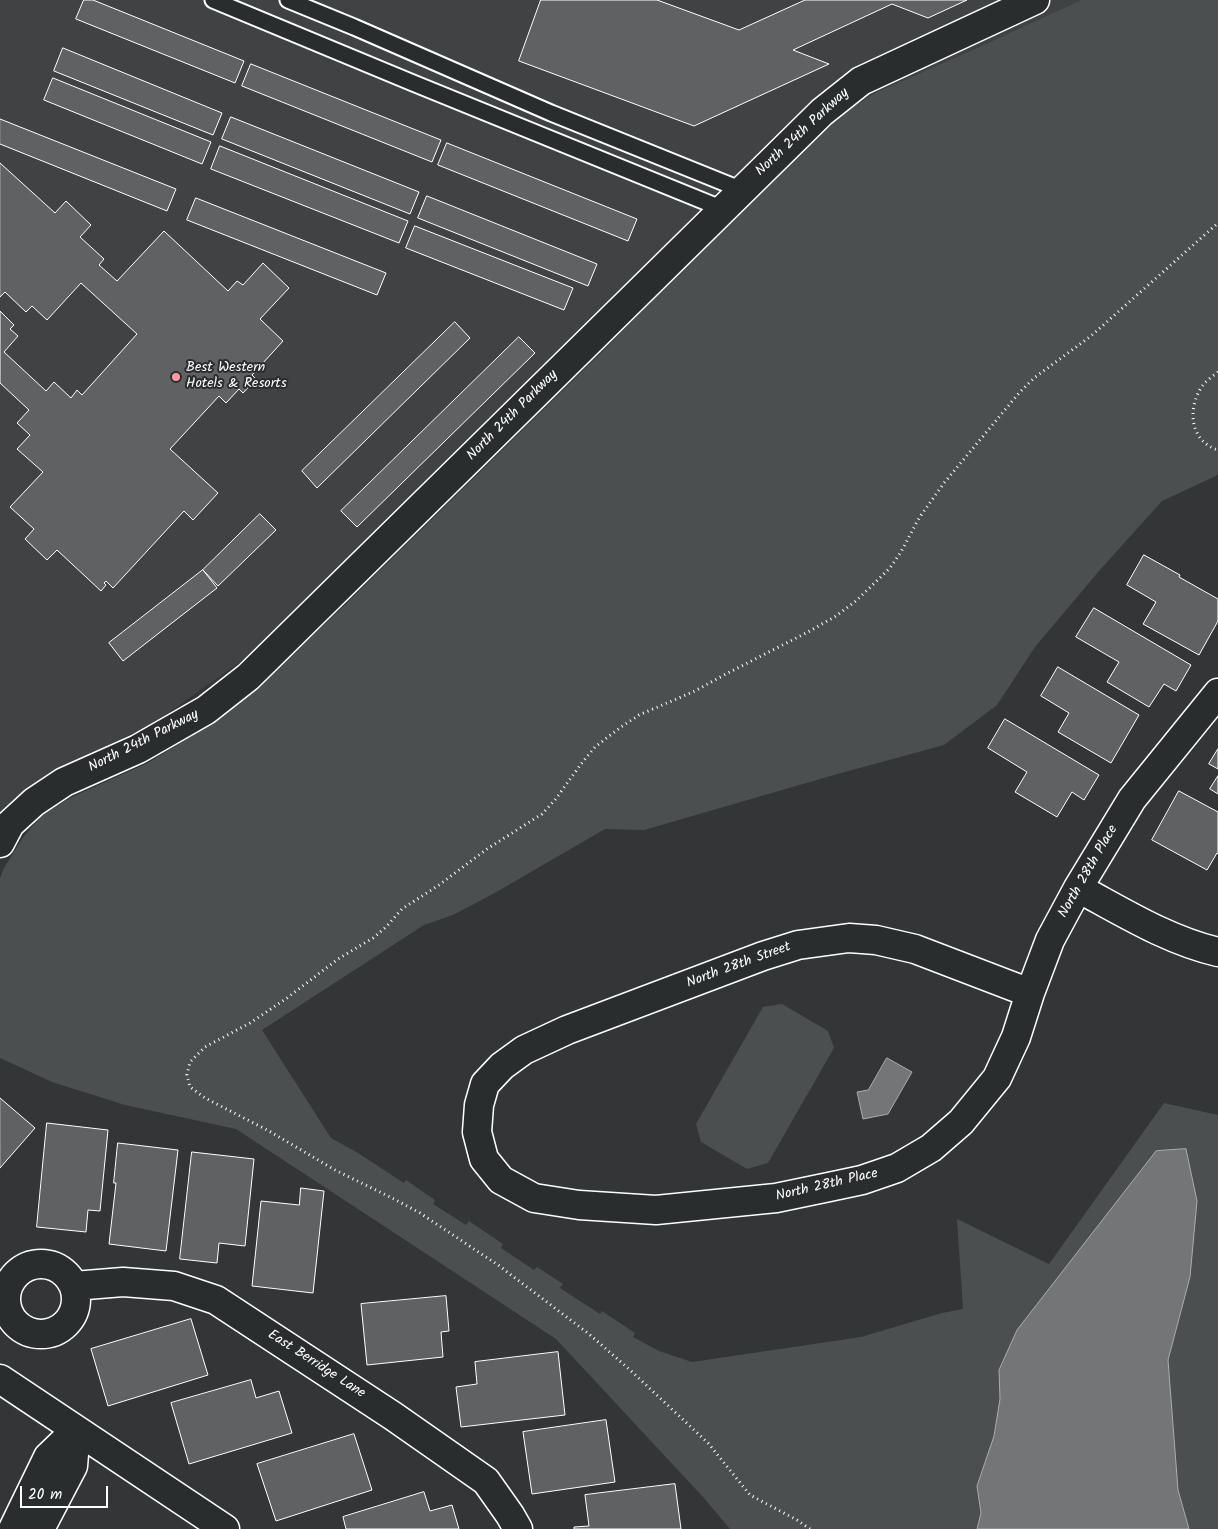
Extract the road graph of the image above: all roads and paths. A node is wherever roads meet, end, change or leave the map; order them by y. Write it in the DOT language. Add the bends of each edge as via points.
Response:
graph roads {
  1 [pos="213,0"];
  2 [pos="288,0"];
  3 [pos="1035,0"];
  4 [pos="733,199"];
  5 [pos="1218,224"];
  6 [pos="1218,372"];
  7 [pos="1218,450"];
  8 [pos="1218,693"];
  9 [pos="0,843"];
  10 [pos="1078,888"];
  11 [pos="1218,952"];
  12 [pos="1030,994"];
  13 [pos="479,1104"];
  14 [pos="74,1286"];
  15 [pos="0,1379"];
  16 [pos="76,1430"];
  17 [pos="13,1529"];
  18 [pos="40,1529"];
  19 [pos="225,1529"];
  20 [pos="518,1529"];
  21 [pos="810,1529"];
  1 -- 4 [label="lane" via="422,87"];
  2 -- 4 [label="lane" via="551,112"];
  3 -- 4 [label="street, North 24th Parkway" via="861,81 822,112"];
  4 -- 9 [label="street, North 24th Parkway" via="248,677 206,710 138,749 64,782 10,824"];
  5 -- 21 [label="path" via="1091,336 1024,388 944,484 919,518 890,568 856,601 808,632 695,691 639,715 621,727 595,747 542,814 402,909 373,938 338,959 250,1023 205,1047 190,1062 187,1075 190,1087 205,1098 420,1213 498,1265 589,1334 630,1370 708,1443 750,1495"];
  6 -- 7 [label="path" via="1204,384 1194,402 1193,418 1197,434 1206,445"];
  8 -- 10 [label="street, North 28th Place" via="1132,800"];
  10 -- 11 [label="street" via="1162,933"];
  10 -- 12 [label="street, North 28th Place" via="1050,940"];
  12 -- 13 [label="street, North 28th Street" via="915,949 876,940 849,938 798,945 567,1030 524,1050 485,1084"];
  12 -- 13 [label="street, North 28th Place" via="1016,1037 997,1078 961,1122 931,1148 897,1168 862,1180 776,1198 656,1210 579,1205 534,1198 501,1180 484,1159 477,1132"];
  14 -- 20 [label="street, East Berridge Lane" via="123,1282 174,1286 216,1300 486,1482"];
  15 -- 16 [label="street"];
  16 -- 17 [label="street" via="48,1457"];
  16 -- 18 [label="street" via="73,1466"];
  16 -- 19 [label="street"];
}
